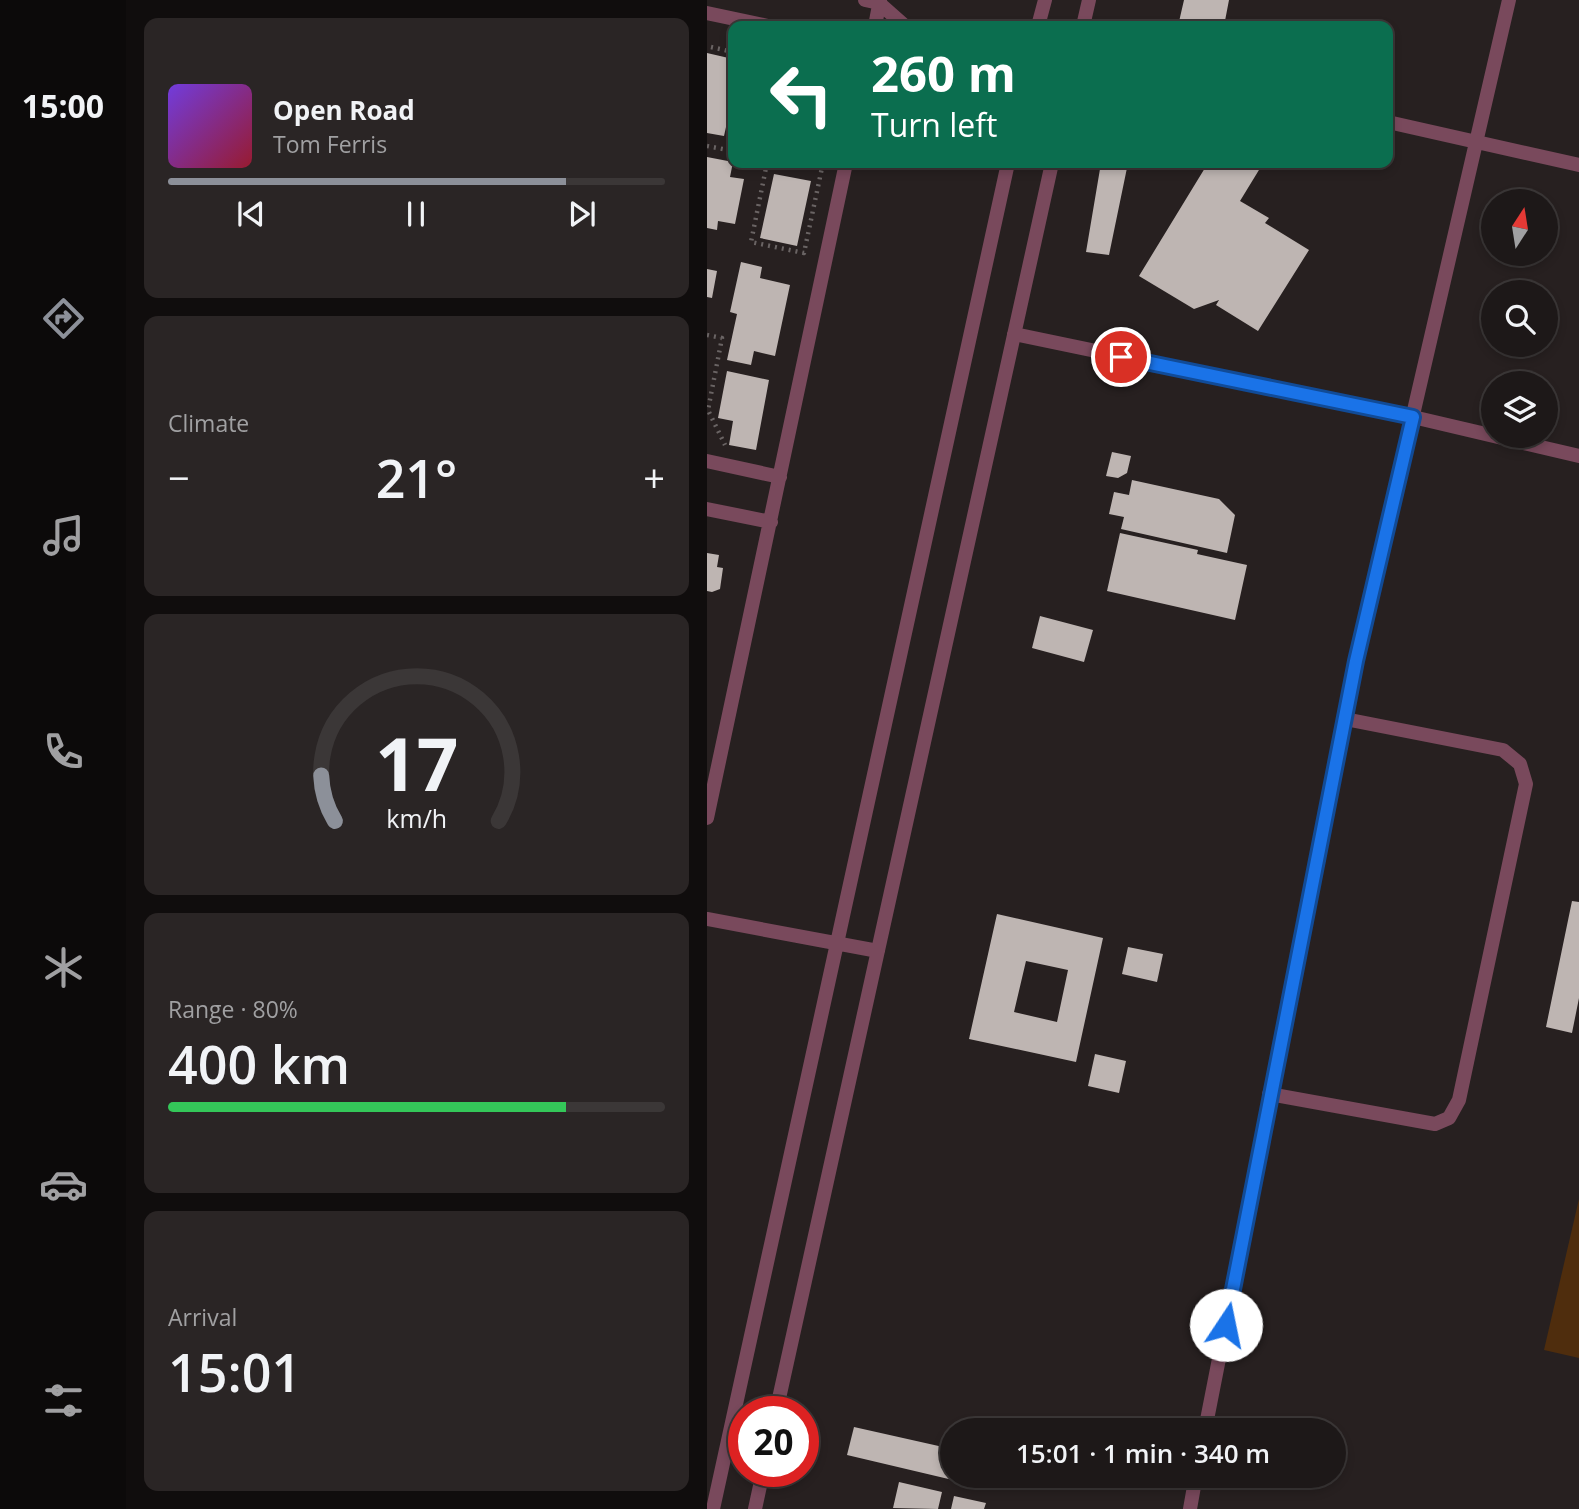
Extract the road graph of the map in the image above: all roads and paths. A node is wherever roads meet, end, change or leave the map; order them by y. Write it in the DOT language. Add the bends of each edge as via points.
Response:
graph roads {
  1 [pos="1045,0"];
  2 [pos="1089,0"];
  3 [pos="1509,0"];
  4 [pos="875,1"];
  5 [pos="707,13"];
  6 [pos="745,21"];
  7 [pos="874,21"];
  8 [pos="899,21"];
  9 [pos="1039,21"];
  10 [pos="1084,21"];
  11 [pos="711,47"];
  12 [pos="728,50"];
  13 [pos="1393,123"];
  14 [pos="1475,141"];
  15 [pos="707,146"];
  16 [pos="728,150"];
  17 [pos="1579,165"];
  18 [pos="766,168"];
  19 [pos="822,168"];
  20 [pos="845,168"];
  21 [pos="1007,168"];
  22 [pos="1051,168"];
  23 [pos="1014,334"];
  24 [pos="707,335"];
  25 [pos="1413,417"];
  26 [pos="728,451"];
  27 [pos="1579,456"];
  28 [pos="707,460"];
  29 [pos="780,477"];
  30 [pos="707,509"];
  31 [pos="771,522"];
  32 [pos="1345,719"];
  33 [pos="707,818"];
  34 [pos="707,919"];
  35 [pos="837,943"];
  36 [pos="878,951"];
  37 [pos="1269,1094"];
  38 [pos="780,1396"];
  39 [pos="1207,1418"];
  40 [pos="760,1487"];
  41 [pos="1193,1488"];
  42 [pos="713,1509"];
  43 [pos="755,1509"];
  44 [pos="1189,1509"];
  1 -- 9 [label="lane"];
  2 -- 10 [label="lane"];
  3 -- 14 [label="lane"];
  4 -- 7 [label="lane"];
  4 -- 8 [label="lane"];
  5 -- 6 [label="lane"];
  11 -- 12 [label="path"];
  13 -- 14 [label="lane"];
  14 -- 17 [label="lane"];
  14 -- 25 [label="lane"];
  15 -- 16 [label="path"];
  18 -- 19 [label="path" via="751,242 804,253"];
  20 -- 29 [label="lane"];
  21 -- 35 [label="lane"];
  22 -- 23 [label="lane"];
  23 -- 25 [label="lane"];
  23 -- 36 [label="lane"];
  24 -- 26 [label="path" via="722,338 708,410"];
  25 -- 27 [label="lane"];
  25 -- 32 [label="lane"];
  28 -- 29 [label="lane"];
  29 -- 31 [label="lane"];
  30 -- 31 [label="lane"];
  31 -- 33 [label="lane"];
  32 -- 37 [label="lane"];
  32 -- 37 [label="lane" via="1503,750 1520,764 1526,784 1459,1100 1449,1118 1435,1124"];
  34 -- 35 [label="lane"];
  35 -- 36 [label="lane"];
  35 -- 42 [label="lane"];
  36 -- 38 [label="lane"];
  37 -- 39 [label="lane"];
  40 -- 43 [label="lane"];
  41 -- 44 [label="lane"];
}
